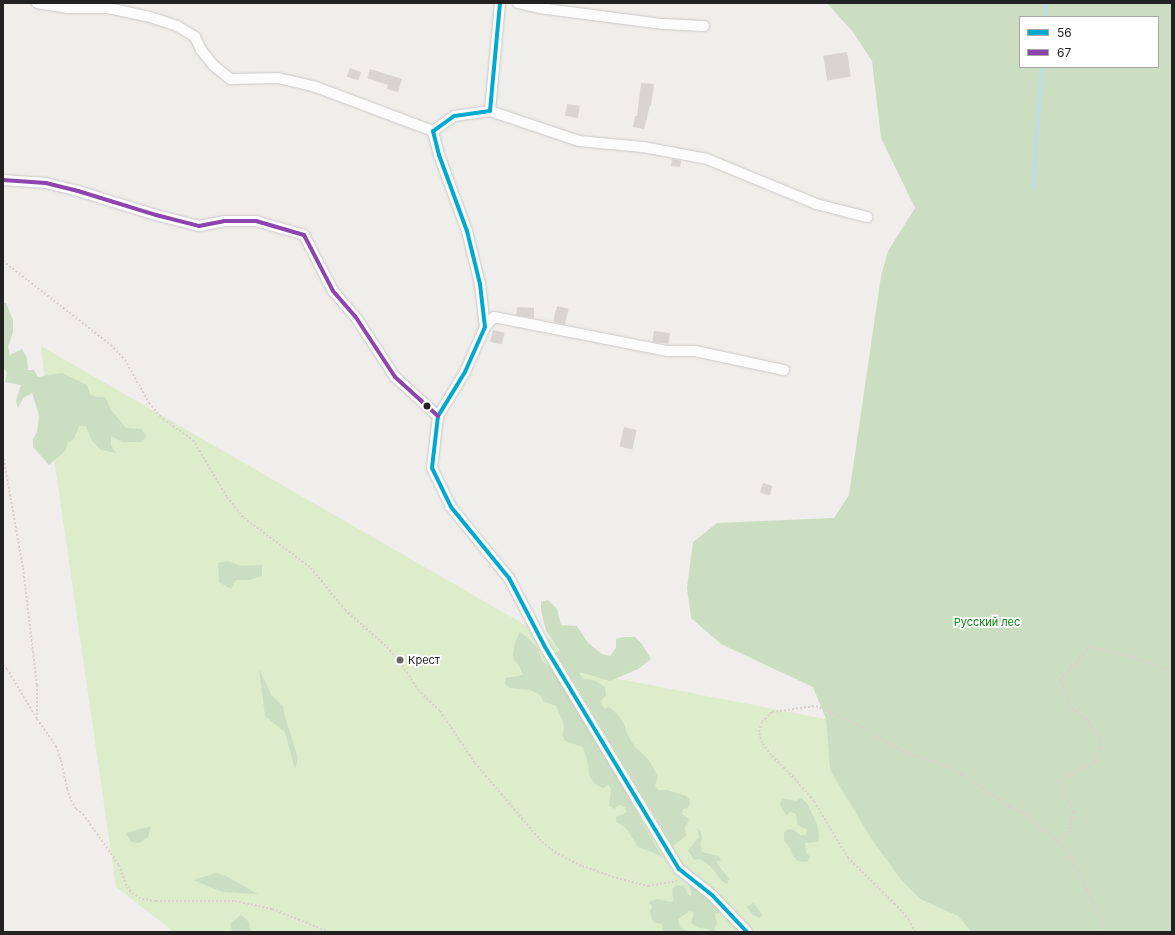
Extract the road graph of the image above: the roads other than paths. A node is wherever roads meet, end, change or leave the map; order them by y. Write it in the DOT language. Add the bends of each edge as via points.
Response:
graph roads {
  1 [pos="37,3"];
  2 [pos="500,3"];
  3 [pos="518,3"];
  4 [pos="704,26"];
  5 [pos="490,111"];
  6 [pos="433,131"];
  7 [pos="3,180"];
  8 [pos="867,217"];
  9 [pos="485,326"];
  10 [pos="784,370"];
  11 [pos="438,416"];
  12 [pos="747,932"];
  1 -- 6 [label="street" via="67,8 108,8 178,26 195,37 213,66 230,79 278,78 316,87"];
  2 -- 5 [label="street"];
  3 -- 4 [label="street" via="663,24"];
  5 -- 6 [label="street" via="454,116"];
  5 -- 8 [label="street" via="579,141 643,147 707,159 816,204"];
  6 -- 9 [label="street" via="467,232 480,284"];
  7 -- 11 [label="street" via="46,183 199,226 224,221 256,220 304,235 333,292 355,316 394,377"];
  9 -- 10 [label="street" via="494,317 666,352 695,351"];
  9 -- 11 [label="street" via="465,372"];
  11 -- 12 [label="street" via="432,468 450,507 509,578 545,647 679,869 712,895"];
}
